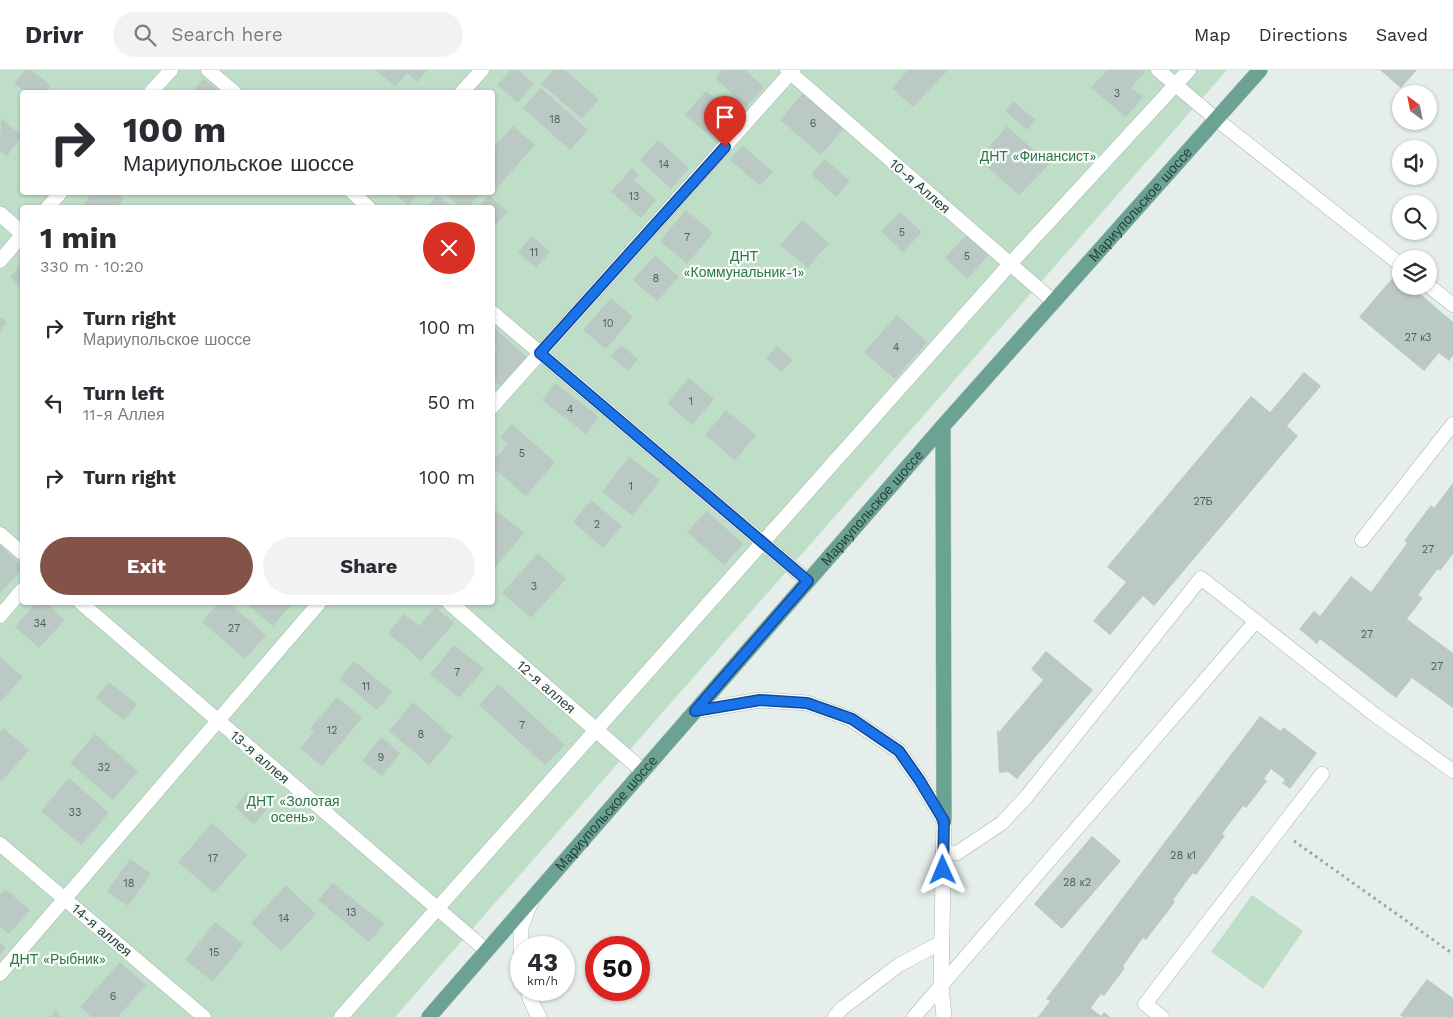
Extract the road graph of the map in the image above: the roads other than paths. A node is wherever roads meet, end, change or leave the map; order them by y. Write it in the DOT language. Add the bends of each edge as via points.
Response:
graph roads {
  1 [pos="171,70"];
  2 [pos="208,70"];
  3 [pos="482,70"];
  4 [pos="1158,70"];
  5 [pos="1189,70"];
  6 [pos="1260,70"];
  7 [pos="790,71"];
  8 [pos="1175,85"];
  9 [pos="153,90"];
  10 [pos="232,90"];
  11 [pos="464,90"];
  12 [pos="1216,120"];
  13 [pos="58,195"];
  14 [pos="356,195"];
  15 [pos="367,203"];
  16 [pos="50,205"];
  17 [pos="0,214"];
  18 [pos="20,232"];
  19 [pos="20,236"];
  20 [pos="1392,258"];
  21 [pos="0,261"];
  22 [pos="1010,264"];
  23 [pos="1437,292"];
  24 [pos="1054,302"];
  25 [pos="1453,305"];
  26 [pos="495,315"];
  27 [pos="540,353"];
  28 [pos="495,404"];
  29 [pos="1453,424"];
  30 [pos="943,426"];
  31 [pos="0,534"];
  32 [pos="1362,540"];
  33 [pos="763,542"];
  34 [pos="20,552"];
  35 [pos="808,581"];
  36 [pos="20,592"];
  37 [pos="83,605"];
  38 [pos="317,605"];
  39 [pos="452,605"];
  40 [pos="0,616"];
  41 [pos="1256,621"];
  42 [pos="695,711"];
  43 [pos="218,721"];
  44 [pos="596,730"];
  45 [pos="643,771"];
  46 [pos="1453,771"];
  47 [pos="1322,774"];
  48 [pos="944,821"];
  49 [pos="0,844"];
  50 [pos="943,852"];
  51 [pos="65,899"];
  52 [pos="532,899"];
  53 [pos="437,908"];
  54 [pos="521,936"];
  55 [pos="942,942"];
  56 [pos="487,951"];
  57 [pos="0,974"];
  58 [pos="941,986"];
  59 [pos="531,1001"];
  60 [pos="204,1017"];
  61 [pos="341,1017"];
  62 [pos="429,1017"];
  63 [pos="539,1017"];
  64 [pos="835,1017"];
  65 [pos="914,1017"];
  66 [pos="944,1017"];
  67 [pos="1162,1017"];
  1 -- 9 [label="lane"];
  2 -- 10 [label="lane"];
  3 -- 11 [label="lane"];
  4 -- 8 [label="lane"];
  5 -- 8 [label="lane"];
  6 -- 12 [label="main road, Мариупольское шоссе"];
  7 -- 22 [label="lane, 10-я Аллея"];
  7 -- 27 [label="lane"];
  8 -- 12 [label="lane"];
  8 -- 22 [label="lane"];
  12 -- 20 [label="lane"];
  12 -- 24 [label="main road, Мариупольское шоссе"];
  13 -- 16 [label="lane"];
  14 -- 15 [label="lane"];
  17 -- 18 [label="main road"];
  19 -- 21 [label="lane"];
  22 -- 24 [label="lane, 10-я Аллея"];
  22 -- 33 [label="lane"];
  23 -- 25 [label="lane"];
  24 -- 30 [label="main road, Мариупольское шоссе"];
  26 -- 27 [label="lane"];
  27 -- 28 [label="lane"];
  27 -- 33 [label="lane"];
  29 -- 32 [label="lane"];
  30 -- 35 [label="main road, Мариупольское шоссе"];
  30 -- 48 [label="main road"];
  31 -- 34 [label="lane"];
  33 -- 35 [label="lane"];
  33 -- 44 [label="lane"];
  35 -- 42 [label="main road, Мариупольское шоссе"];
  36 -- 40 [label="lane"];
  37 -- 43 [label="lane, 13-я аллея"];
  38 -- 43 [label="lane"];
  39 -- 44 [label="main road, 12-я аллея"];
  41 -- 46 [label="lane" via="1375,715"];
  41 -- 50 [label="lane" via="1201,578 1002,823 958,853"];
  41 -- 58 [label="lane"];
  42 -- 45 [label="main road, Мариупольское шоссе"];
  42 -- 48 [label="main road" via="760,700 807,703 852,719 899,751"];
  43 -- 51 [label="lane"];
  43 -- 53 [label="lane, 13-я аллея"];
  44 -- 45 [label="main road, 12-я аллея"];
  44 -- 53 [label="lane"];
  45 -- 52 [label="main road, Мариупольское шоссе"];
  47 -- 67 [label="lane" via="1145,1004"];
  48 -- 50 [label="main road"];
  49 -- 51 [label="lane, 14-я аллея"];
  50 -- 55 [label="main road"];
  51 -- 57 [label="lane"];
  51 -- 60 [label="lane, 14-я аллея"];
  52 -- 54 [label="main road" via="521,927"];
  52 -- 56 [label="main road, Мариупольское шоссе"];
  53 -- 56 [label="lane, 13-я аллея"];
  53 -- 61 [label="lane"];
  55 -- 58 [label="main road"];
  55 -- 64 [label="lane" via="899,965"];
  56 -- 62 [label="main road, Мариупольское шоссе"];
  58 -- 65 [label="lane"];
  58 -- 66 [label="main road"];
  59 -- 63 [label="main road"];
}
